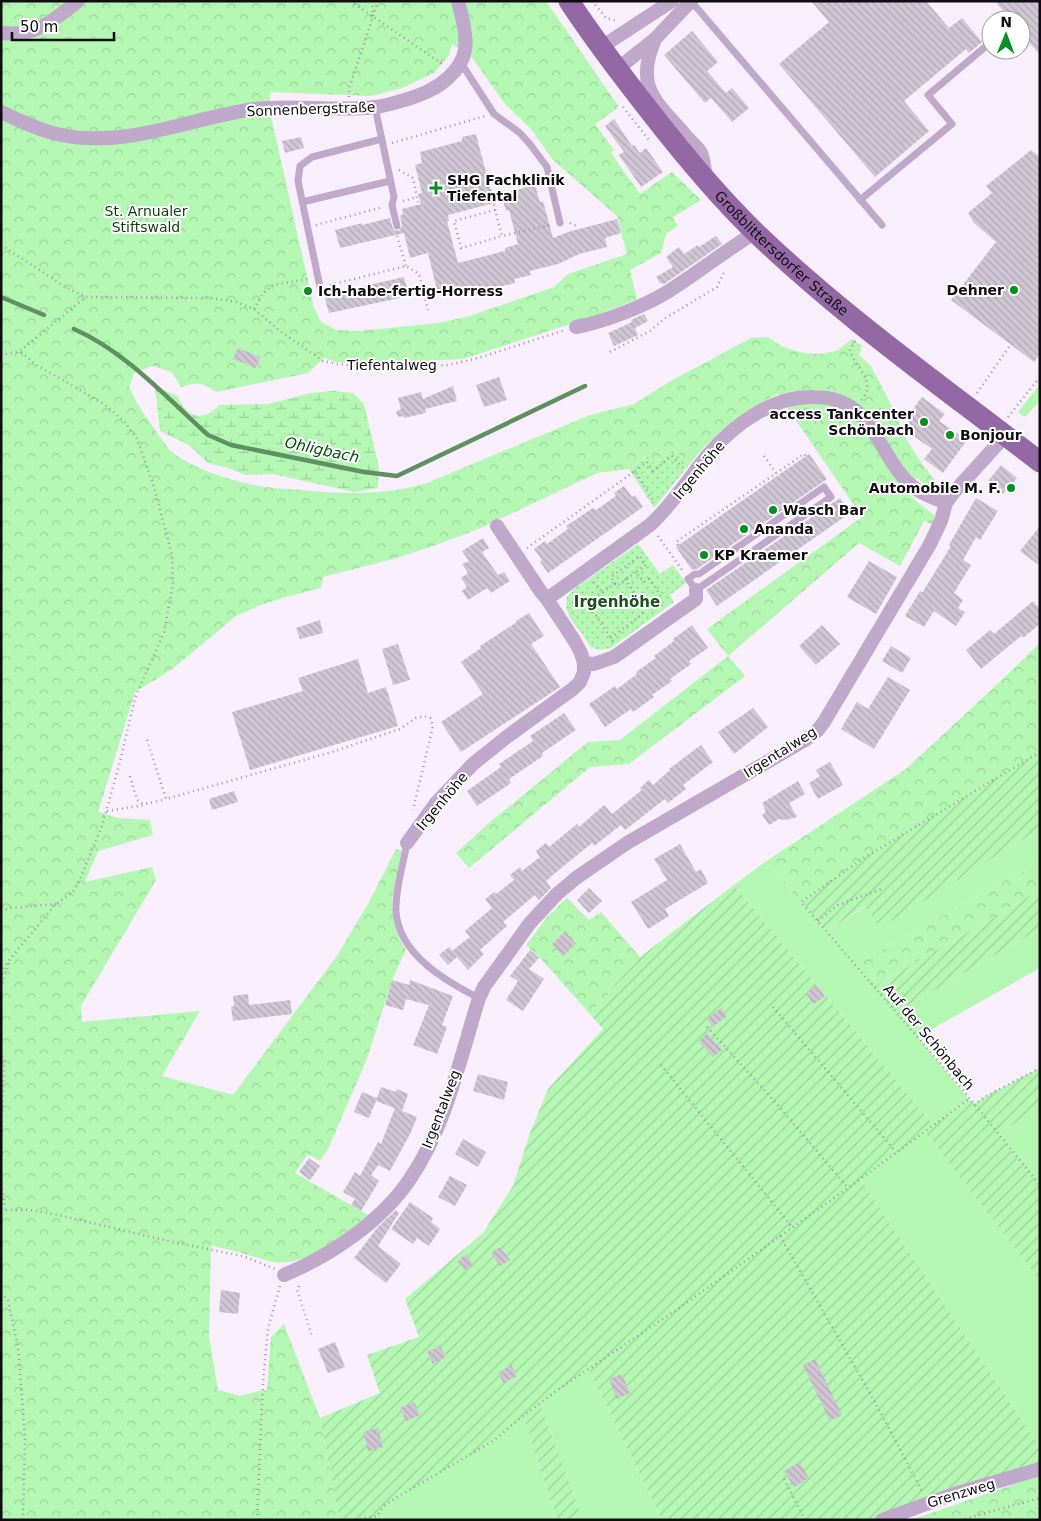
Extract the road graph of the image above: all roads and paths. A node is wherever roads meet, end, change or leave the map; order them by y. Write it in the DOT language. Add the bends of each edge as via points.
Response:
graph roads {
  1 [pos="78,1"];
  2 [pos="350,1"];
  3 [pos="372,1"];
  4 [pos="378,1"];
  5 [pos="458,1"];
  6 [pos="569,1"];
  7 [pos="592,1"];
  8 [pos="672,1"];
  9 [pos="690,1"];
  10 [pos="373,17"];
  11 [pos="618,21"];
  12 [pos="1,33"];
  13 [pos="655,40"];
  14 [pos="600,48"];
  15 [pos="981,50"];
  16 [pos="461,63"];
  17 [pos="444,66"];
  18 [pos="616,70"];
  19 [pos="375,107"];
  20 [pos="349,108"];
  21 [pos="1,112"];
  22 [pos="494,114"];
  23 [pos="382,142"];
  24 [pos="387,163"];
  25 [pos="390,181"];
  26 [pos="707,181"];
  27 [pos="490,190"];
  28 [pos="417,197"];
  29 [pos="860,200"];
  30 [pos="302,202"];
  31 [pos="392,205"];
  32 [pos="419,207"];
  33 [pos="495,210"];
  34 [pos="560,223"];
  35 [pos="397,226"];
  36 [pos="882,226"];
  37 [pos="307,227"];
  38 [pos="578,227"];
  39 [pos="756,232"];
  40 [pos="502,236"];
  41 [pos="400,243"];
  42 [pos="1,246"];
  43 [pos="733,247"];
  44 [pos="406,266"];
  45 [pos="318,278"];
  46 [pos="320,287"];
  47 [pos="86,297"];
  48 [pos="254,309"];
  49 [pos="428,310"];
  50 [pos="576,327"];
  51 [pos="855,341"];
  52 [pos="1011,344"];
  53 [pos="20,350"];
  54 [pos="610,352"];
  55 [pos="1,355"];
  56 [pos="1040,377"];
  57 [pos="860,404"];
  58 [pos="967,406"];
  59 [pos="1007,426"];
  60 [pos="764,456"];
  61 [pos="806,456"];
  62 [pos="1040,462"];
  63 [pos="635,471"];
  64 [pos="776,473"];
  65 [pos="691,477"];
  66 [pos="946,503"];
  67 [pos="663,513"];
  68 [pos="650,525"];
  69 [pos="497,526"];
  70 [pos="678,545"];
  71 [pos="516,556"];
  72 [pos="636,572"];
  73 [pos="688,578"];
  74 [pos="592,579"];
  75 [pos="625,580"];
  76 [pos="615,584"];
  77 [pos="696,590"];
  78 [pos="602,592"];
  79 [pos="547,599"];
  80 [pos="657,599"];
  81 [pos="644,607"];
  82 [pos="670,618"];
  83 [pos="611,638"];
  84 [pos="615,643"];
  85 [pos="584,662"];
  86 [pos="147,740"];
  87 [pos="1040,752"];
  88 [pos="130,776"];
  89 [pos="166,799"];
  90 [pos="146,805"];
  91 [pos="107,811"];
  92 [pos="412,816"];
  93 [pos="407,843"];
  94 [pos="884,888"];
  95 [pos="56,904"];
  96 [pos="1,911"];
  97 [pos="818,921"];
  98 [pos="10,959"];
  99 [pos="1,973"];
  100 [pos="1,988"];
  101 [pos="479,998"];
  102 [pos="772,1006"];
  103 [pos="707,1027"];
  104 [pos="1,1051"];
  105 [pos="661,1065"];
  106 [pos="1040,1068"];
  107 [pos="969,1099"];
  108 [pos="974,1104"];
  109 [pos="896,1152"];
  110 [pos="1,1158"];
  111 [pos="1,1179"];
  112 [pos="1040,1185"];
  113 [pos="848,1188"];
  114 [pos="3,1210"];
  115 [pos="792,1228"];
  116 [pos="780,1236"];
  117 [pos="284,1275"];
  118 [pos="299,1286"];
  119 [pos="1,1293"];
  120 [pos="312,1336"];
  121 [pos="1040,1469"];
  122 [pos="784,1479"];
  123 [pos="1040,1498"];
  124 [pos="929,1503"];
  125 [pos="23,1520"];
  126 [pos="257,1520"];
  127 [pos="355,1520"];
  128 [pos="805,1520"];
  129 [pos="882,1520"];
  130 [pos="960,1520"];
  1 -- 12 [label="street" via="39,28 26,33"];
  2 -- 10 [label="path"];
  3 -- 10 [label="path"];
  4 -- 10 [label="path"];
  5 -- 16 [label="street" via="465,35"];
  6 -- 14 [label="main road, Großblittersdorfer Straße"];
  7 -- 11 [label="path" via="606,18"];
  8 -- 14 [label="street"];
  9 -- 13 [label="street"];
  9 -- 29 [label="lane"];
  10 -- 17 [label="path"];
  10 -- 20 [label="path" via="349,89"];
  13 -- 18 [label="street"];
  13 -- 26 [label="street" via="646,68 651,96 701,153"];
  14 -- 18 [label="main road, Großblittersdorfer Straße"];
  15 -- 29 [label="lane" via="928,95 952,124"];
  16 -- 19 [label="street, Sonnenbergstraße" via="434,89"];
  16 -- 22 [label="lane"];
  18 -- 26 [label="main road, Großblittersdorfer Straße"];
  19 -- 20 [label="street, Sonnenbergstraße"];
  19 -- 23 [label="lane"];
  20 -- 21 [label="street, Sonnenbergstraße" via="255,109 150,132 98,138 56,134"];
  22 -- 23 [label="path"];
  22 -- 34 [label="lane" via="530,143 547,168"];
  23 -- 24 [label="lane"];
  23 -- 30 [label="lane" via="305,160 298,174"];
  24 -- 25 [label="lane"];
  24 -- 28 [label="path" via="412,178"];
  25 -- 30 [label="lane"];
  25 -- 31 [label="lane" via="394,197"];
  26 -- 39 [label="main road, Großblittersdorfer Straße"];
  27 -- 33 [label="path"];
  28 -- 31 [label="path"];
  28 -- 32 [label="path"];
  29 -- 36 [label="lane"];
  30 -- 37 [label="lane"];
  31 -- 35 [label="lane"];
  31 -- 37 [label="path"];
  33 -- 40 [label="path"];
  33 -- 40 [label="path" via="454,221 461,248"];
  34 -- 38 [label="path" via="566,221"];
  34 -- 40 [label="path"];
  37 -- 45 [label="lane"];
  39 -- 43 [label="street"];
  39 -- 58 [label="main road, Großblittersdorfer Straße" via="884,342"];
  41 -- 44 [label="path"];
  42 -- 47 [label="path, Tiefentalweg"];
  43 -- 50 [label="street" via="652,300 593,324"];
  43 -- 54 [label="path" via="717,287 650,331"];
  44 -- 46 [label="path"];
  44 -- 49 [label="path" via="419,274"];
  45 -- 46 [label="lane"];
  45 -- 48 [label="path" via="273,285 263,292"];
  47 -- 48 [label="path, Tiefentalweg" via="211,298"];
  47 -- 53 [label="path"];
  48 -- 50 [label="path, Tiefentalweg" via="280,332 323,361 368,367 449,365"];
  51 -- 57 [label="path" via="850,350 852,357 868,384 868,392"];
  52 -- 58 [label="path"];
  53 -- 55 [label="path"];
  53 -- 91 [label="path" via="35,364 104,404 124,421 137,439 145,460 172,555 173,584 164,632 135,698"];
  56 -- 59 [label="path"];
  58 -- 59 [label="main road, Großblittersdorfer Straße"];
  59 -- 62 [label="main road, Großblittersdorfer Straße"];
  59 -- 66 [label="street, Irgentalweg"];
  60 -- 64 [label="path"];
  61 -- 64 [label="path" via="804,454"];
  63 -- 65 [label="path" via="647,462 653,471 672,456"];
  63 -- 67 [label="path"];
  63 -- 71 [label="path"];
  64 -- 70 [label="path" via="676,542"];
  65 -- 66 [label="street, Irgenhöhe" via="721,441 758,413 782,401 821,397 849,404 855,409 869,424 904,478 920,491"];
  65 -- 67 [label="street, Irgenhöhe"];
  66 -- 101 [label="street, Irgentalweg" via="925,553 817,731 628,843 576,878 530,923"];
  67 -- 68 [label="street, Irgenhöhe"];
  68 -- 73 [label="path"];
  68 -- 79 [label="street, Irgenhöhe"];
  69 -- 71 [label="street"];
  71 -- 79 [label="street"];
  72 -- 75 [label="path"];
  72 -- 76 [label="path" via="646,565 640,556 611,577"];
  72 -- 80 [label="path" via="644,582 649,579 661,596"];
  73 -- 77 [label="lane"];
  73 -- 77 [label="lane" via="699,574 824,487 831,497"];
  74 -- 78 [label="path"];
  75 -- 76 [label="path" via="617,586"];
  75 -- 81 [label="path"];
  76 -- 78 [label="path"];
  77 -- 82 [label="street" via="696,599"];
  78 -- 83 [label="path" via="587,602"];
  79 -- 85 [label="street" via="574,640"];
  80 -- 81 [label="path"];
  80 -- 82 [label="path"];
  81 -- 83 [label="path" via="641,615"];
  82 -- 85 [label="street" via="614,657 594,664"];
  83 -- 84 [label="path"];
  85 -- 93 [label="street, Irgenhöhe" via="580,682 473,764 436,803"];
  86 -- 89 [label="path"];
  87 -- 97 [label="path, Auf der Schönbach" via="864,858 801,902"];
  88 -- 90 [label="path" via="137,800"];
  89 -- 90 [label="path"];
  89 -- 92 [label="path" via="332,752 400,730 424,716 430,718 433,726"];
  90 -- 91 [label="path"];
  91 -- 95 [label="path" via="73,892"];
  93 -- 101 [label="lane" via="396,897 403,939 440,974"];
  94 -- 97 [label="path" via="838,905"];
  95 -- 96 [label="path"];
  95 -- 98 [label="path"];
  97 -- 107 [label="path, Auf der Schönbach"];
  98 -- 99 [label="path"];
  98 -- 100 [label="path"];
  101 -- 117 [label="street, Irgentalweg" via="438,1126 404,1188 347,1241"];
  102 -- 109 [label="path"];
  103 -- 113 [label="path"];
  104 -- 110 [label="path" via="4,1060"];
  105 -- 115 [label="path"];
  106 -- 108 [label="path"];
  107 -- 108 [label="path, Auf der Schönbach"];
  107 -- 109 [label="path"];
  108 -- 112 [label="path, Auf der Schönbach"];
  109 -- 113 [label="path"];
  111 -- 114 [label="path"];
  113 -- 115 [label="path"];
  114 -- 117 [label="path" via="58,1215 243,1256"];
  115 -- 116 [label="path"];
  116 -- 124 [label="path"];
  116 -- 127 [label="path" via="556,1391 493,1441 385,1505 377,1516"];
  117 -- 126 [label="path" via="268,1328"];
  118 -- 120 [label="path" via="297,1290"];
  119 -- 125 [label="path" via="8,1300 18,1347 25,1437"];
  121 -- 124 [label="street, Grenzweg"];
  122 -- 128 [label="path"];
  123 -- 130 [label="path"];
  124 -- 129 [label="street, Grenzweg"];
}
